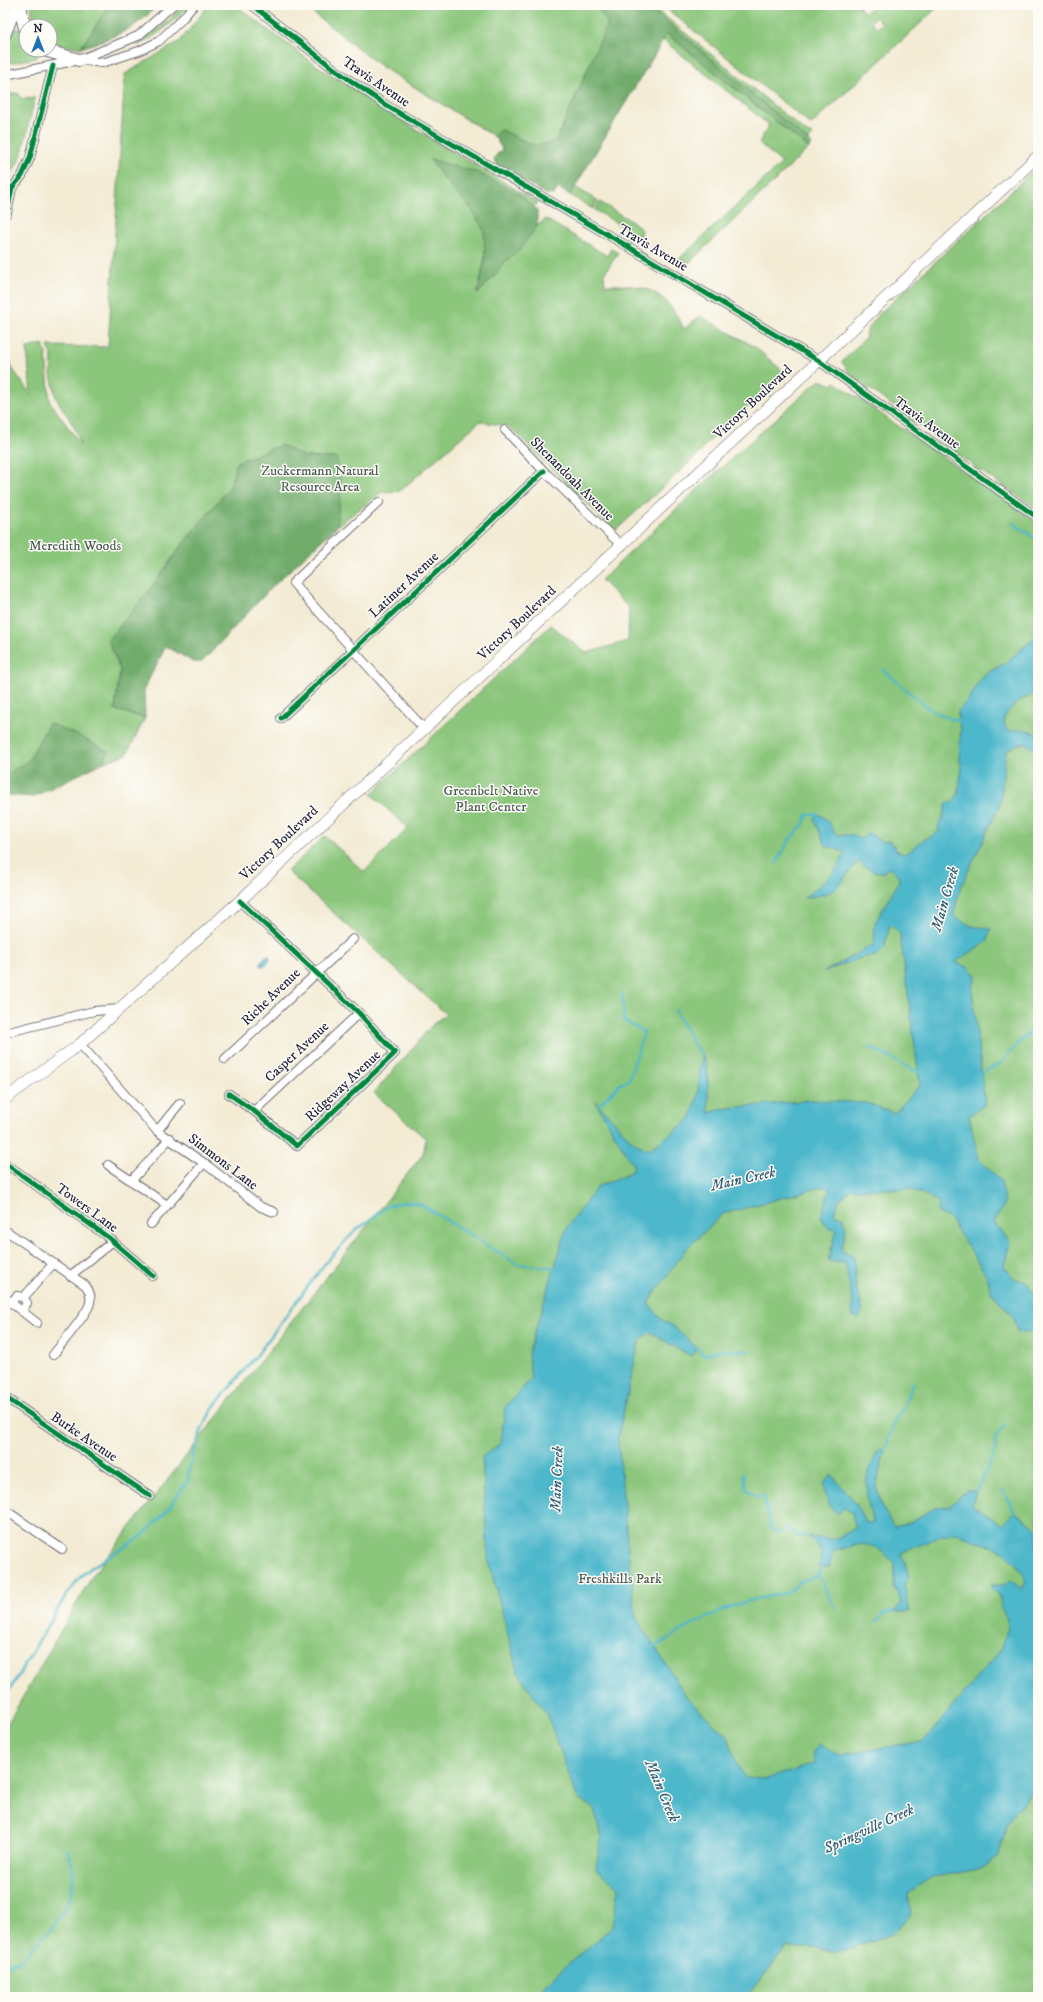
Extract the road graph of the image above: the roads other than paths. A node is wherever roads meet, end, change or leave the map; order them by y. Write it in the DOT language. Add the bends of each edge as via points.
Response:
graph roads {
  1 [pos="16,5"];
  2 [pos="21,5"];
  3 [pos="174,5"];
  4 [pos="194,5"];
  5 [pos="252,5"];
  6 [pos="22,18"];
  7 [pos="5,33"];
  8 [pos="58,54"];
  9 [pos="79,60"];
  10 [pos="53,66"];
  11 [pos="5,75"];
  12 [pos="1038,156"];
  13 [pos="7,213"];
  14 [pos="819,361"];
  15 [pos="504,430"];
  16 [pos="544,471"];
  17 [pos="379,502"];
  18 [pos="1038,518"];
  19 [pos="622,546"];
  20 [pos="353,648"];
  21 [pos="281,718"];
  22 [pos="425,730"];
  23 [pos="240,901"];
  24 [pos="353,939"];
  25 [pos="316,973"];
  26 [pos="120,1009"];
  27 [pos="359,1013"];
  28 [pos="5,1033"];
  29 [pos="80,1044"];
  30 [pos="225,1059"];
  31 [pos="229,1094"];
  32 [pos="5,1099"];
  33 [pos="180,1103"];
  34 [pos="254,1111"];
  35 [pos="157,1130"];
  36 [pos="170,1138"];
  37 [pos="5,1163"];
  38 [pos="204,1163"];
  39 [pos="108,1165"];
  40 [pos="131,1181"];
  41 [pos="167,1205"];
  42 [pos="274,1212"];
  43 [pos="151,1224"];
  44 [pos="5,1230"];
  45 [pos="113,1241"];
  46 [pos="53,1264"];
  47 [pos="70,1276"];
  48 [pos="154,1276"];
  49 [pos="24,1297"];
  50 [pos="8,1300"];
  51 [pos="22,1311"];
  52 [pos="37,1323"];
  53 [pos="53,1355"];
  54 [pos="5,1397"];
  55 [pos="150,1496"];
  56 [pos="5,1510"];
  57 [pos="62,1549"];
  1 -- 7 [label="highway"];
  2 -- 6 [label="highway"];
  3 -- 9 [label="street" via="138,36"];
  4 -- 9 [label="street" via="159,41 139,52 102,63"];
  5 -- 14 [label="street, Travis Avenue" via="387,106"];
  8 -- 9 [label="highway"];
  9 -- 10 [label="street"];
  10 -- 11 [label="street"];
  10 -- 13 [label="street" via="30,158 22,176 12,188"];
  12 -- 14 [label="main road, Victory Boulevard"];
  14 -- 18 [label="street, Travis Avenue"];
  14 -- 19 [label="main road, Victory Boulevard"];
  15 -- 16 [label="street, Shenandoah Avenue"];
  16 -- 19 [label="street, Shenandoah Avenue"];
  16 -- 20 [label="street, Latimer Avenue"];
  17 -- 20 [label="street" via="293,583"];
  19 -- 22 [label="main road, Victory Boulevard"];
  20 -- 21 [label="street, Latimer Avenue"];
  20 -- 22 [label="street"];
  22 -- 23 [label="main road, Victory Boulevard"];
  23 -- 25 [label="street, Ridgeway Avenue"];
  23 -- 26 [label="main road, Victory Boulevard"];
  24 -- 25 [label="street, Riche Avenue"];
  25 -- 27 [label="street, Ridgeway Avenue"];
  25 -- 30 [label="street, Riche Avenue"];
  26 -- 28 [label="street" via="94,1012"];
  26 -- 29 [label="main road, Victory Boulevard"];
  27 -- 34 [label="street, Casper Avenue"];
  27 -- 34 [label="street, Ridgeway Avenue" via="396,1053 297,1146"];
  29 -- 32 [label="main road, Victory Boulevard"];
  29 -- 35 [label="street, Simmons Lane"];
  31 -- 34 [label="street, Ridgeway Avenue"];
  33 -- 35 [label="street"];
  35 -- 36 [label="street, Simmons Lane"];
  36 -- 38 [label="street, Simmons Lane"];
  36 -- 40 [label="street"];
  37 -- 45 [label="street, Towers Lane"];
  38 -- 41 [label="street"];
  38 -- 42 [label="street, Simmons Lane" via="261,1207"];
  39 -- 40 [label="street"];
  40 -- 41 [label="street"];
  41 -- 43 [label="street"];
  44 -- 46 [label="street"];
  45 -- 47 [label="street"];
  45 -- 48 [label="street, Towers Lane"];
  46 -- 47 [label="street"];
  46 -- 49 [label="street"];
  47 -- 53 [label="street" via="85,1285 90,1295 89,1307"];
  49 -- 50 [label="street" via="17,1296"];
  49 -- 51 [label="street" via="26,1305"];
  50 -- 51 [label="street"];
  51 -- 52 [label="street"];
  54 -- 55 [label="street, Burke Avenue"];
  56 -- 57 [label="street"];
}
